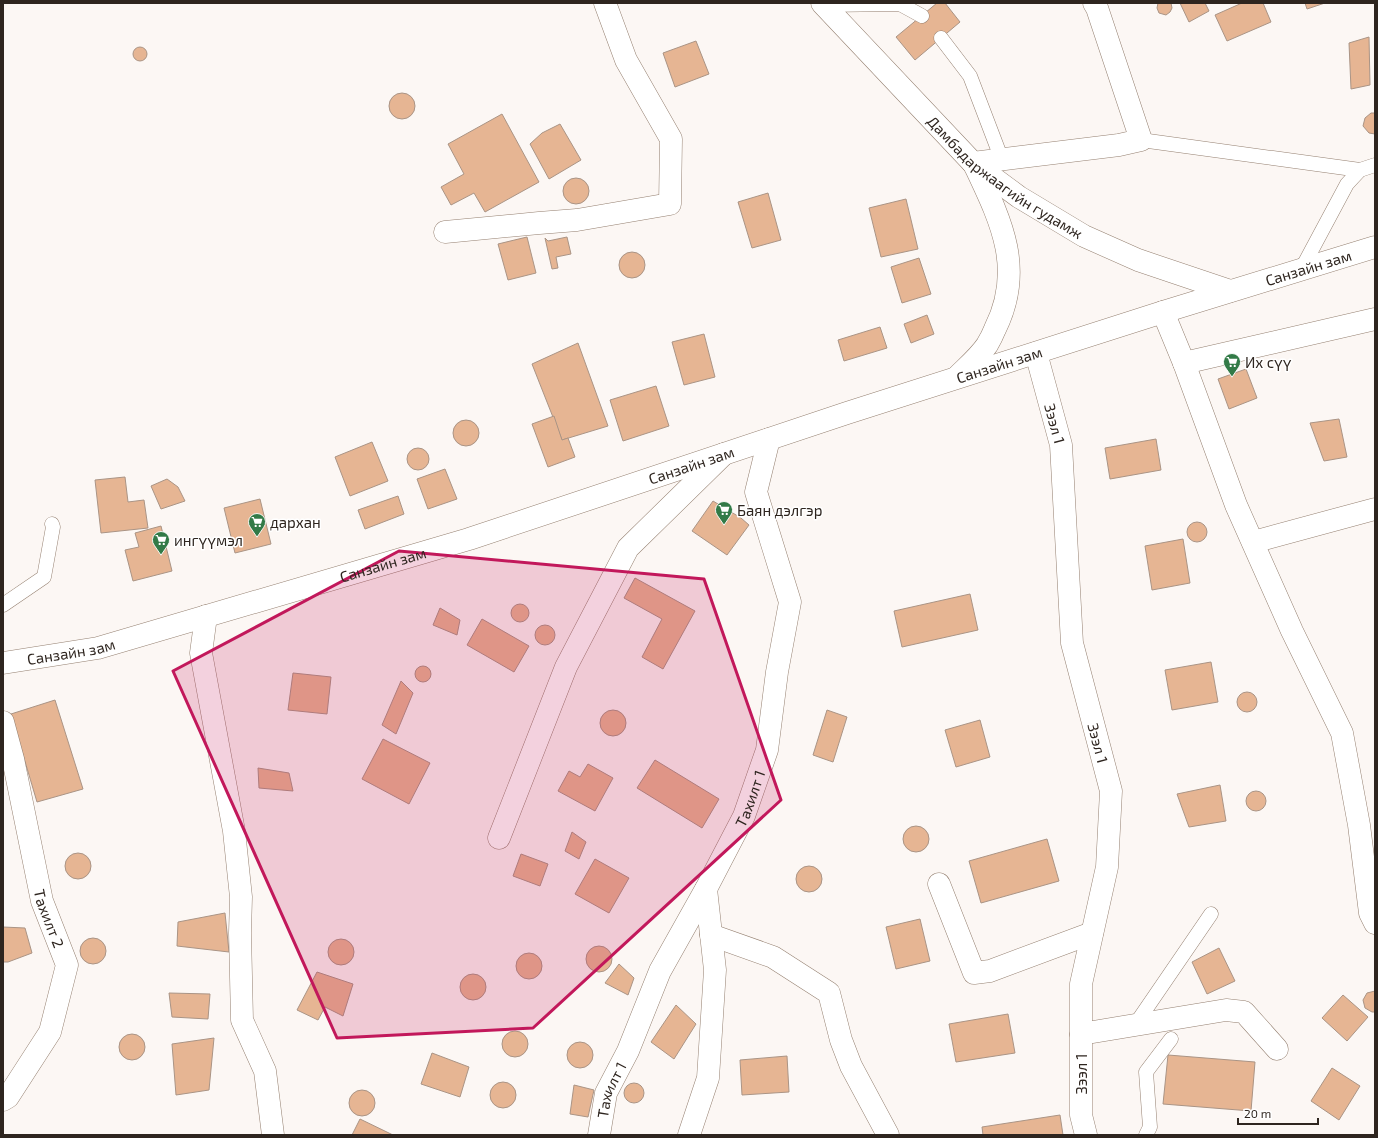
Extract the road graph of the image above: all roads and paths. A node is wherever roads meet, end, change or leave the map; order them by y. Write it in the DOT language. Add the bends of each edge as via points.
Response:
graph roads {
  1 [pos="605,3"];
  2 [pos="1094,3"];
  3 [pos="822,4"];
  4 [pos="922,16"];
  5 [pos="941,38"];
  6 [pos="1141,140"];
  7 [pos="1002,160"];
  8 [pos="973,163"];
  9 [pos="1375,165"];
  10 [pos="1360,170"];
  11 [pos="445,232"];
  12 [pos="1375,247"];
  13 [pos="1301,270"];
  14 [pos="1230,291"];
  15 [pos="1163,312"];
  16 [pos="1375,318"];
  17 [pos="1036,353"];
  18 [pos="1184,363"];
  19 [pos="955,379"];
  20 [pos="769,439"];
  21 [pos="724,454"];
  22 [pos="1375,509"];
  23 [pos="52,524"];
  24 [pos="1253,542"];
  25 [pos="3,605"];
  26 [pos="206,616"];
  27 [pos="3,663"];
  28 [pos="3,722"];
  29 [pos="498,838"];
  30 [pos="939,884"];
  31 [pos="706,889"];
  32 [pos="1211,914"];
  33 [pos="1375,923"];
  34 [pos="1092,932"];
  35 [pos="711,935"];
  36 [pos="1135,1024"];
  37 [pos="1081,1034"];
  38 [pos="1170,1039"];
  39 [pos="1277,1049"];
  40 [pos="3,1100"];
  41 [pos="273,1135"];
  42 [pos="599,1135"];
  43 [pos="689,1135"];
  44 [pos="888,1135"];
  45 [pos="1086,1135"];
  46 [pos="1146,1135"];
  1 -- 11 [label="street" via="626,60 671,139 670,204 577,220"];
  2 -- 6 [label="street"];
  3 -- 4 [label="lane" via="900,4"];
  3 -- 8 [label="street, Дамбадаржаагийн гудамж"];
  5 -- 7 [label="lane" via="970,76"];
  6 -- 7 [label="street"];
  6 -- 10 [label="lane"];
  7 -- 8 [label="street"];
  8 -- 14 [label="street, Дамбадаржаагийн гудамж" via="1018,197 1084,236 1138,260"];
  8 -- 19 [label="street" via="995,208 1007,244 1010,278 1003,313 987,346"];
  9 -- 10 [label="lane"];
  10 -- 13 [label="lane" via="1347,184"];
  12 -- 13 [label="street, Санзайн зам"];
  13 -- 14 [label="street, Санзайн зам"];
  14 -- 15 [label="street, Санзайн зам"];
  15 -- 17 [label="street, Санзайн зам"];
  15 -- 18 [label="street"];
  16 -- 18 [label="street"];
  17 -- 19 [label="street, Санзайн зам"];
  17 -- 34 [label="street, Зээл 1" via="1062,446 1072,643 1111,791 1107,867"];
  18 -- 24 [label="street" via="1236,505"];
  19 -- 20 [label="street, Санзайн зам"];
  20 -- 21 [label="street, Санзайн зам"];
  20 -- 31 [label="street, Тахилт 1" via="756,492 790,602 777,672 767,750 744,816"];
  21 -- 26 [label="street, Санзайн зам" via="469,539"];
  21 -- 29 [label="street" via="628,548 566,667"];
  22 -- 24 [label="street"];
  23 -- 25 [label="lane" via="44,577"];
  24 -- 33 [label="street" via="1292,631 1342,733 1359,825 1370,913"];
  26 -- 27 [label="street, Санзайн зам" via="98,648"];
  26 -- 41 [label="street" via="201,653 234,831 240,897 242,1020 265,1071"];
  28 -- 40 [label="street, Тахилт 2" via="42,901 67,965 50,1032 8,1097"];
  30 -- 34 [label="street" via="974,972 990,971"];
  31 -- 35 [label="street"];
  31 -- 42 [label="street, Тахилт 1" via="660,971 628,1051 606,1093"];
  32 -- 36 [label="lane"];
  34 -- 37 [label="street, Зээл 1" via="1081,984"];
  35 -- 43 [label="street" via="715,970 708,1078"];
  35 -- 44 [label="street" via="773,957 829,993 841,1040 851,1066"];
  36 -- 37 [label="street"];
  36 -- 39 [label="street" via="1226,1010 1244,1012"];
  37 -- 45 [label="street, Зээл 1" via="1081,1115"];
  38 -- 46 [label="lane" via="1146,1072 1150,1127"];
}
